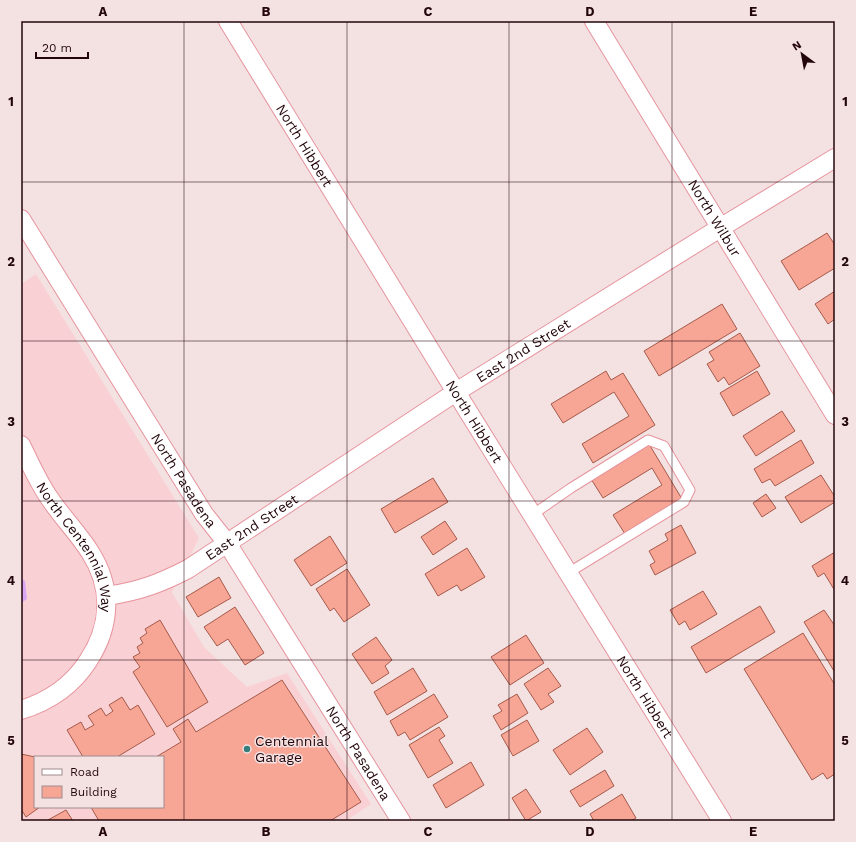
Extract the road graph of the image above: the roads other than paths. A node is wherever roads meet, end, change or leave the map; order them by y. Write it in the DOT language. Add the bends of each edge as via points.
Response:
graph roads {
  1 [pos="228,21"];
  2 [pos="594,21"];
  3 [pos="835,158"];
  4 [pos="21,219"];
  5 [pos="720,228"];
  6 [pos="456,392"];
  7 [pos="835,415"];
  8 [pos="21,445"];
  9 [pos="532,515"];
  10 [pos="227,543"];
  11 [pos="568,573"];
  12 [pos="107,596"];
  13 [pos="21,710"];
  14 [pos="401,821"];
  15 [pos="722,821"];
  1 -- 6 [label="street, North Hibbert"];
  2 -- 5 [label="street, North Wilbur"];
  3 -- 5 [label="street, East 2nd Street"];
  4 -- 10 [label="street, North Pasadena" via="204,514"];
  5 -- 6 [label="street, East 2nd Street"];
  5 -- 7 [label="street, North Wilbur"];
  6 -- 9 [label="street, North Hibbert"];
  6 -- 10 [label="street, East 2nd Street"];
  8 -- 12 [label="street, North Centennial Way" via="50,499 91,553 101,574"];
  9 -- 11 [label="street, North Hibbert"];
  9 -- 11 [label="lane" via="648,440 664,446 690,490 684,502"];
  10 -- 12 [label="street, East 2nd Street" via="162,583"];
  10 -- 14 [label="street, North Pasadena"];
  11 -- 15 [label="street, North Hibbert"];
  12 -- 13 [label="street, North Centennial Way" via="102,632 95,651 82,671 65,688"];
}
